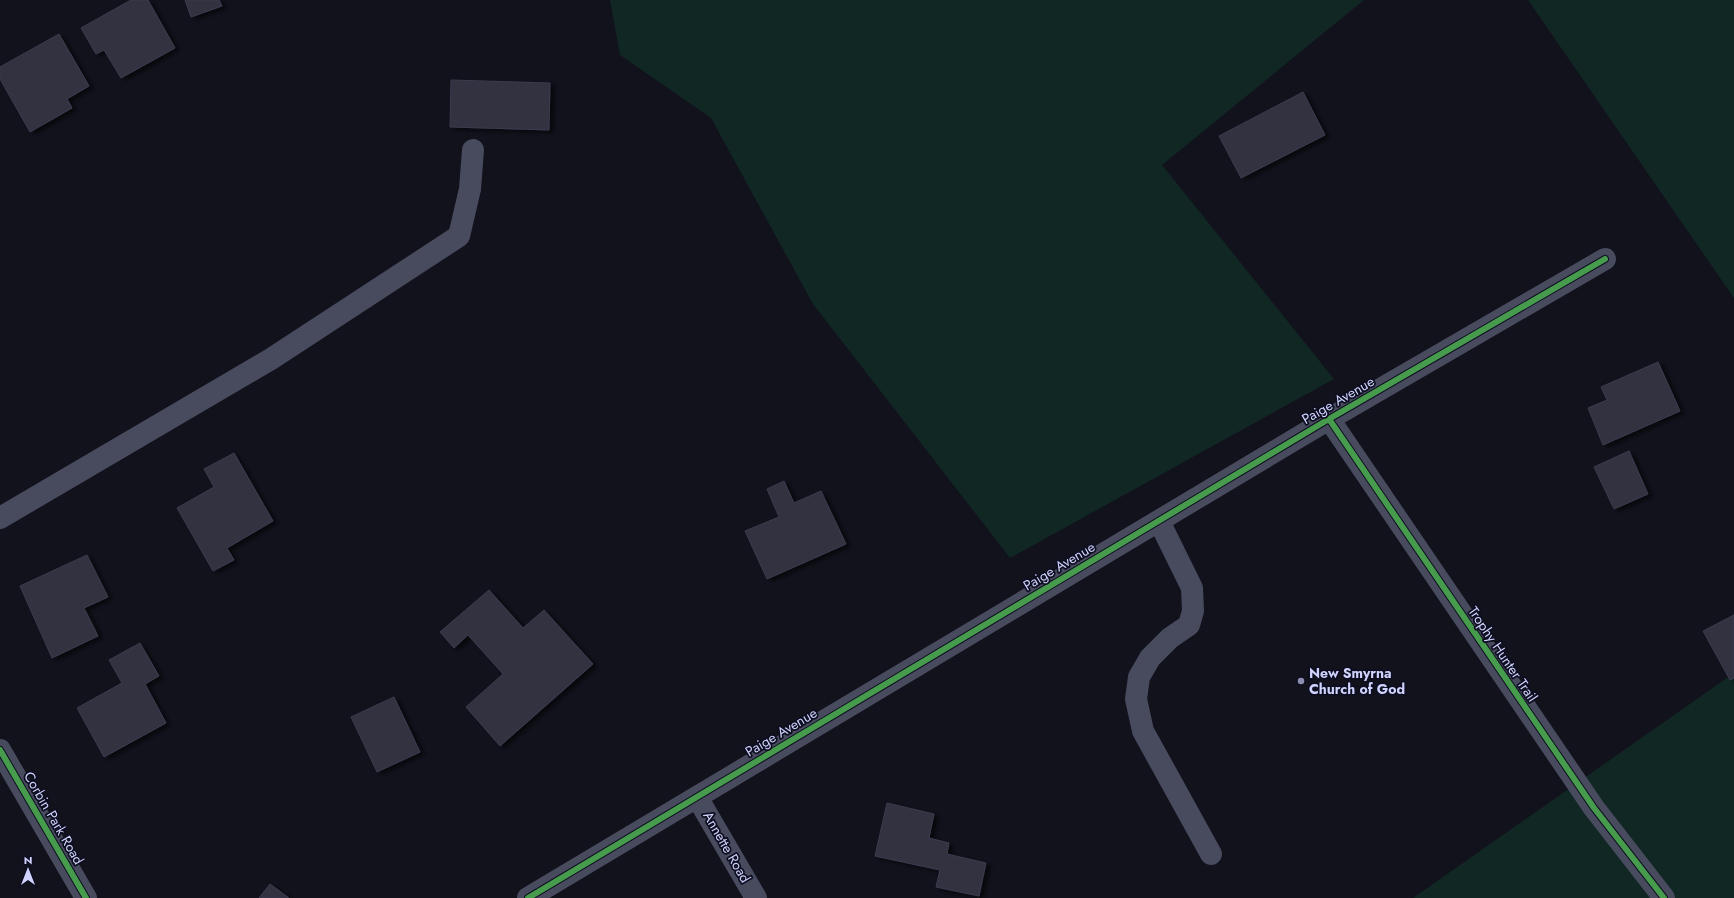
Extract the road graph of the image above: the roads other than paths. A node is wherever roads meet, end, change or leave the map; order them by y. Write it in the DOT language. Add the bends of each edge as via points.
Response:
graph roads {
  1 [pos="473,150"];
  2 [pos="1605,259"];
  3 [pos="1329,419"];
  4 [pos="0,518"];
  5 [pos="1158,521"];
  6 [pos="0,750"];
  7 [pos="697,797"];
  8 [pos="1211,854"];
  9 [pos="86,898"];
  10 [pos="528,898"];
  11 [pos="756,898"];
  12 [pos="1664,898"];
  1 -- 4 [label="street" via="470,189 459,236 272,360"];
  2 -- 3 [label="street, Paige Avenue"];
  3 -- 5 [label="street, Paige Avenue"];
  3 -- 12 [label="street, Trophy Hunter Trail" via="1594,808"];
  5 -- 7 [label="street, Paige Avenue"];
  5 -- 8 [label="street" via="1192,588 1193,611 1189,625 1170,638 1150,658 1139,677 1136,699 1143,731"];
  6 -- 9 [label="street, Corbin Park Road"];
  7 -- 10 [label="street, Paige Avenue"];
  7 -- 11 [label="street, Annette Road"];
}
